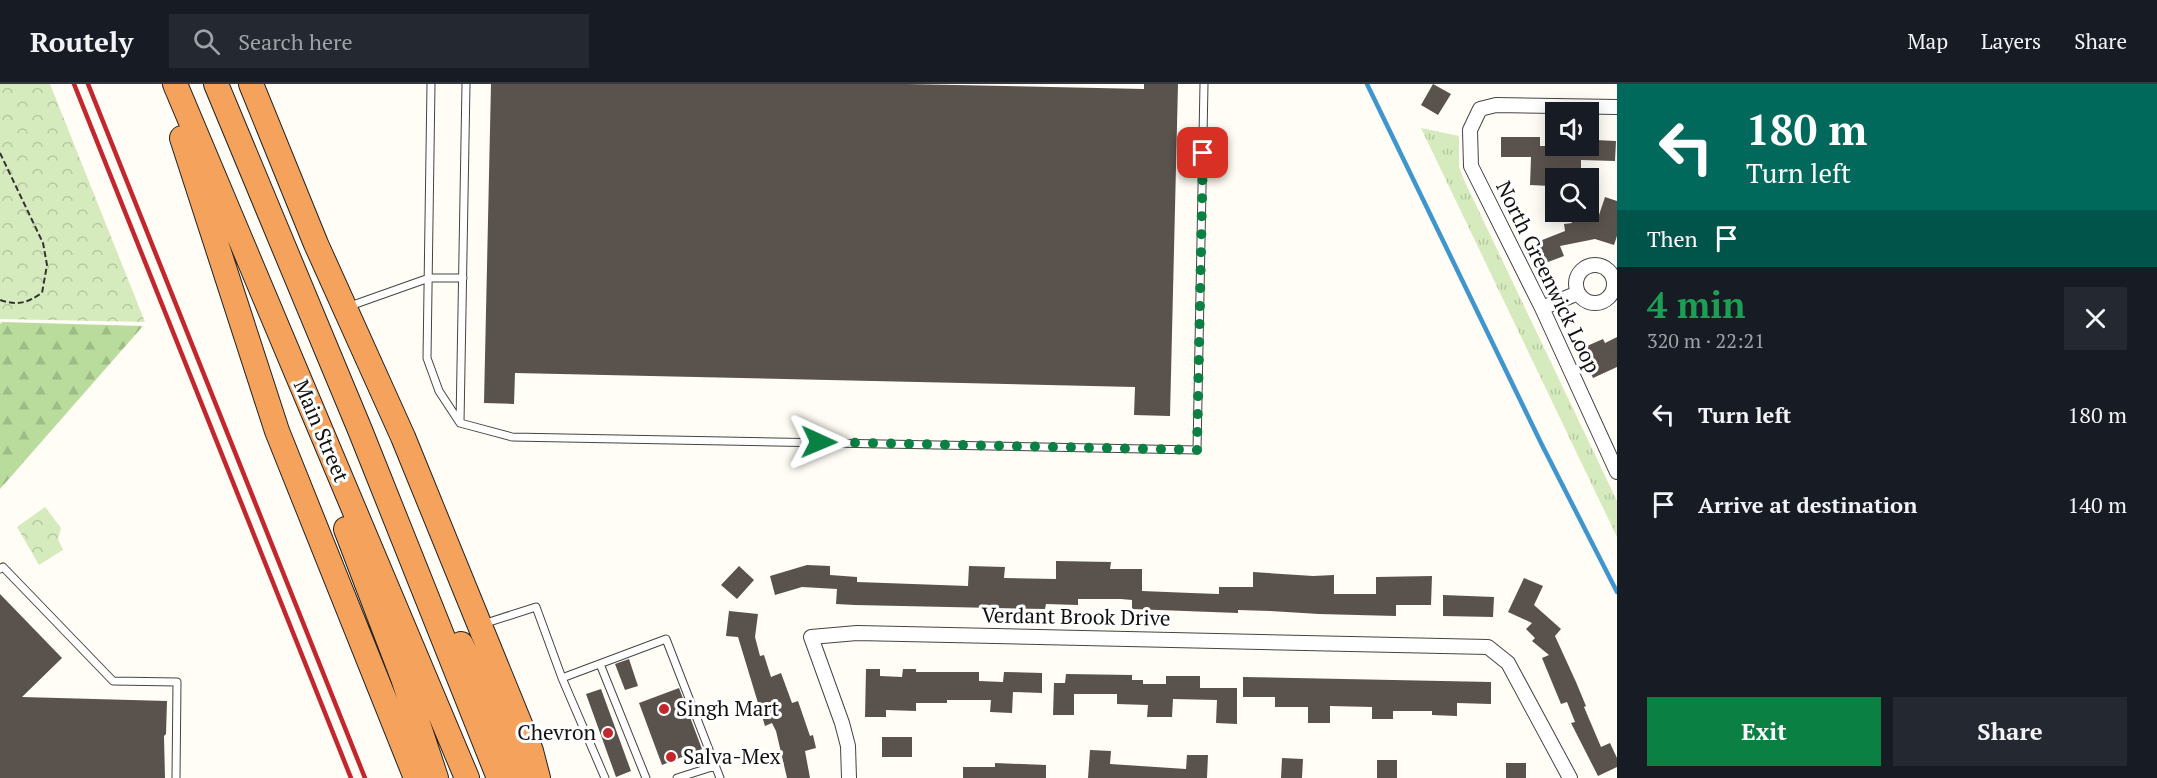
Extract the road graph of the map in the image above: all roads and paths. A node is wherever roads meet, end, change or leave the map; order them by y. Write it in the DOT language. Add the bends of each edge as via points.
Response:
graph roads {
  1 [pos="165,84"];
  2 [pos="175,84"];
  3 [pos="216,84"];
  4 [pos="250,84"];
  5 [pos="430,84"];
  6 [pos="466,84"];
  7 [pos="1204,84"];
  8 [pos="1617,106"];
  9 [pos="0,153"];
  10 [pos="245,250"];
  11 [pos="429,278"];
  12 [pos="463,278"];
  13 [pos="1578,293"];
  14 [pos="0,300"];
  15 [pos="345,308"];
  16 [pos="1542,308"];
  17 [pos="460,423"];
  18 [pos="1617,472"];
  19 [pos="0,569"];
  20 [pos="479,625"];
  21 [pos="600,664"];
  22 [pos="562,678"];
  23 [pos="488,723"];
  24 [pos="715,765"];
  25 [pos="176,778"];
  26 [pos="416,778"];
  27 [pos="436,778"];
  28 [pos="467,778"];
  29 [pos="499,778"];
  30 [pos="523,778"];
  31 [pos="538,778"];
  32 [pos="605,778"];
  33 [pos="646,778"];
  34 [pos="677,778"];
  35 [pos="720,778"];
  36 [pos="849,778"];
  37 [pos="1570,778"];
  1 -- 26 [label="highway" via="277,431"];
  2 -- 10 [label="highway, Main Street"];
  3 -- 23 [label="highway, Main Street" via="360,430"];
  4 -- 15 [label="highway"];
  5 -- 11 [label="lane"];
  6 -- 12 [label="lane"];
  7 -- 17 [label="lane" via="1197,450 512,437"];
  8 -- 16 [label="street, North Greenwick Loop" via="1496,105 1480,109 1470,130 1471,166"];
  9 -- 14 [label="path" via="43,243 47,265 42,293 26,303"];
  10 -- 27 [label="highway" via="243,274 399,667"];
  10 -- 28 [label="highway, Main Street"];
  11 -- 12 [label="lane"];
  11 -- 15 [label="lane"];
  11 -- 17 [label="lane" via="427,358 439,391"];
  12 -- 17 [label="lane"];
  13 -- 16 [label="street"];
  15 -- 20 [label="highway" via="403,437"];
  16 -- 18 [label="street, North Greenwick Loop"];
  19 -- 25 [label="lane" via="3,567 113,681 177,682"];
  20 -- 22 [label="lane" via="536,607"];
  20 -- 31 [label="highway" via="531,751"];
  21 -- 22 [label="lane"];
  21 -- 24 [label="lane" via="666,639"];
  21 -- 33 [label="lane"];
  22 -- 32 [label="lane"];
  23 -- 29 [label="highway"];
  23 -- 30 [label="highway"];
  24 -- 34 [label="lane"];
  24 -- 35 [label="lane"];
  36 -- 37 [label="street, Verdant Brook Drive" via="848,746 811,637 869,633 1488,647 1508,663"];
}
